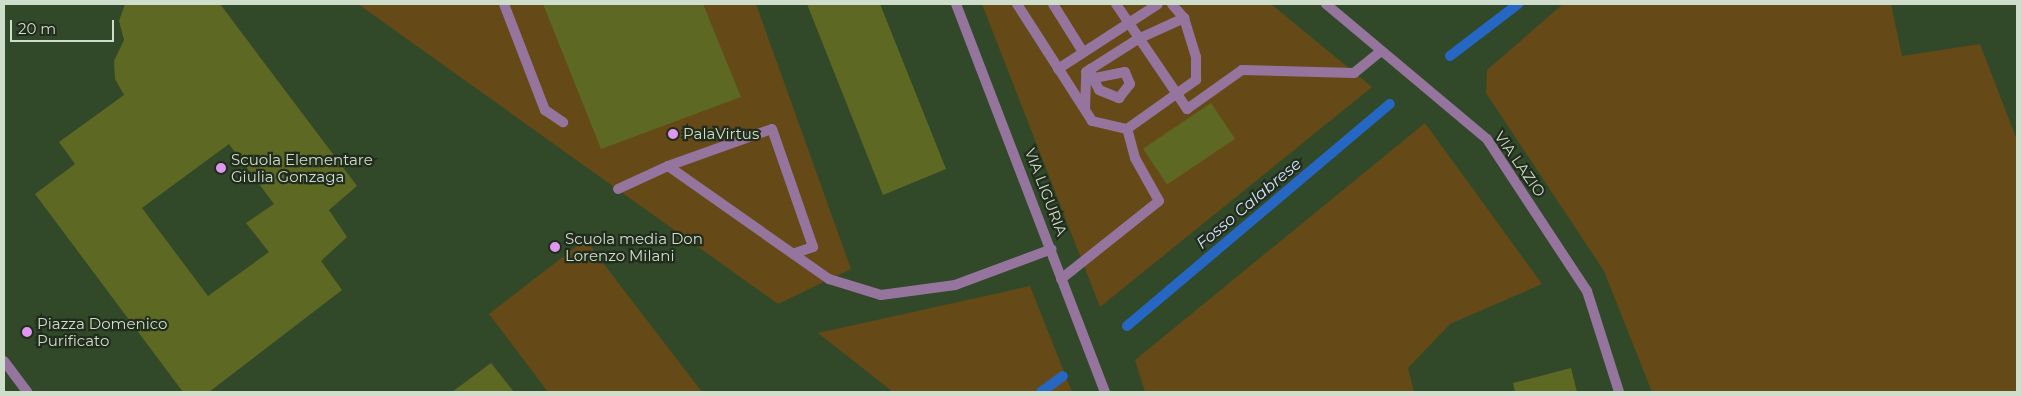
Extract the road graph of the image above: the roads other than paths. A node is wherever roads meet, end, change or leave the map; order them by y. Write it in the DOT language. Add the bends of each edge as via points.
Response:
graph roads {
  1 [pos="504,4"];
  2 [pos="956,4"];
  3 [pos="1016,4"];
  4 [pos="1053,4"];
  5 [pos="1116,4"];
  6 [pos="1158,4"];
  7 [pos="1172,4"];
  8 [pos="1326,4"];
  9 [pos="1184,18"];
  10 [pos="1128,22"];
  11 [pos="1138,39"];
  12 [pos="1381,50"];
  13 [pos="1083,52"];
  14 [pos="1058,69"];
  15 [pos="1178,94"];
  16 [pos="1085,110"];
  17 [pos="563,122"];
  18 [pos="1127,129"];
  19 [pos="668,166"];
  20 [pos="618,189"];
  21 [pos="1052,249"];
  22 [pos="793,254"];
  23 [pos="1061,279"];
  24 [pos="4,361"];
  25 [pos="27,392"];
  26 [pos="1105,392"];
  27 [pos="1620,392"];
  1 -- 17 [label="street" via="545,110"];
  2 -- 21 [label="street, VIA LIGURIA"];
  3 -- 14 [label="street"];
  4 -- 13 [label="street"];
  5 -- 10 [label="street"];
  6 -- 10 [label="street"];
  7 -- 9 [label="street"];
  8 -- 12 [label="street, VIA LAZIO"];
  9 -- 11 [label="street"];
  9 -- 15 [label="street" via="1196,56 1196,80"];
  10 -- 11 [label="street"];
  10 -- 13 [label="street"];
  11 -- 15 [label="street"];
  11 -- 16 [label="street" via="1092,73 1086,72"];
  12 -- 15 [label="street" via="1354,73 1242,70 1187,109"];
  12 -- 27 [label="street, VIA LAZIO" via="1487,139 1587,291"];
  13 -- 14 [label="street"];
  14 -- 16 [label="street"];
  15 -- 18 [label="street"];
  16 -- 18 [label="street" via="1092,121"];
  18 -- 23 [label="street" via="1135,158 1159,200"];
  19 -- 20 [label="street"];
  19 -- 22 [label="street"];
  19 -- 22 [label="street" via="772,130 813,247"];
  21 -- 22 [label="street" via="955,285 881,295 829,279"];
  21 -- 23 [label="street, VIA LIGURIA"];
  23 -- 26 [label="street, VIA LIGURIA"];
  24 -- 25 [label="street"];
}
